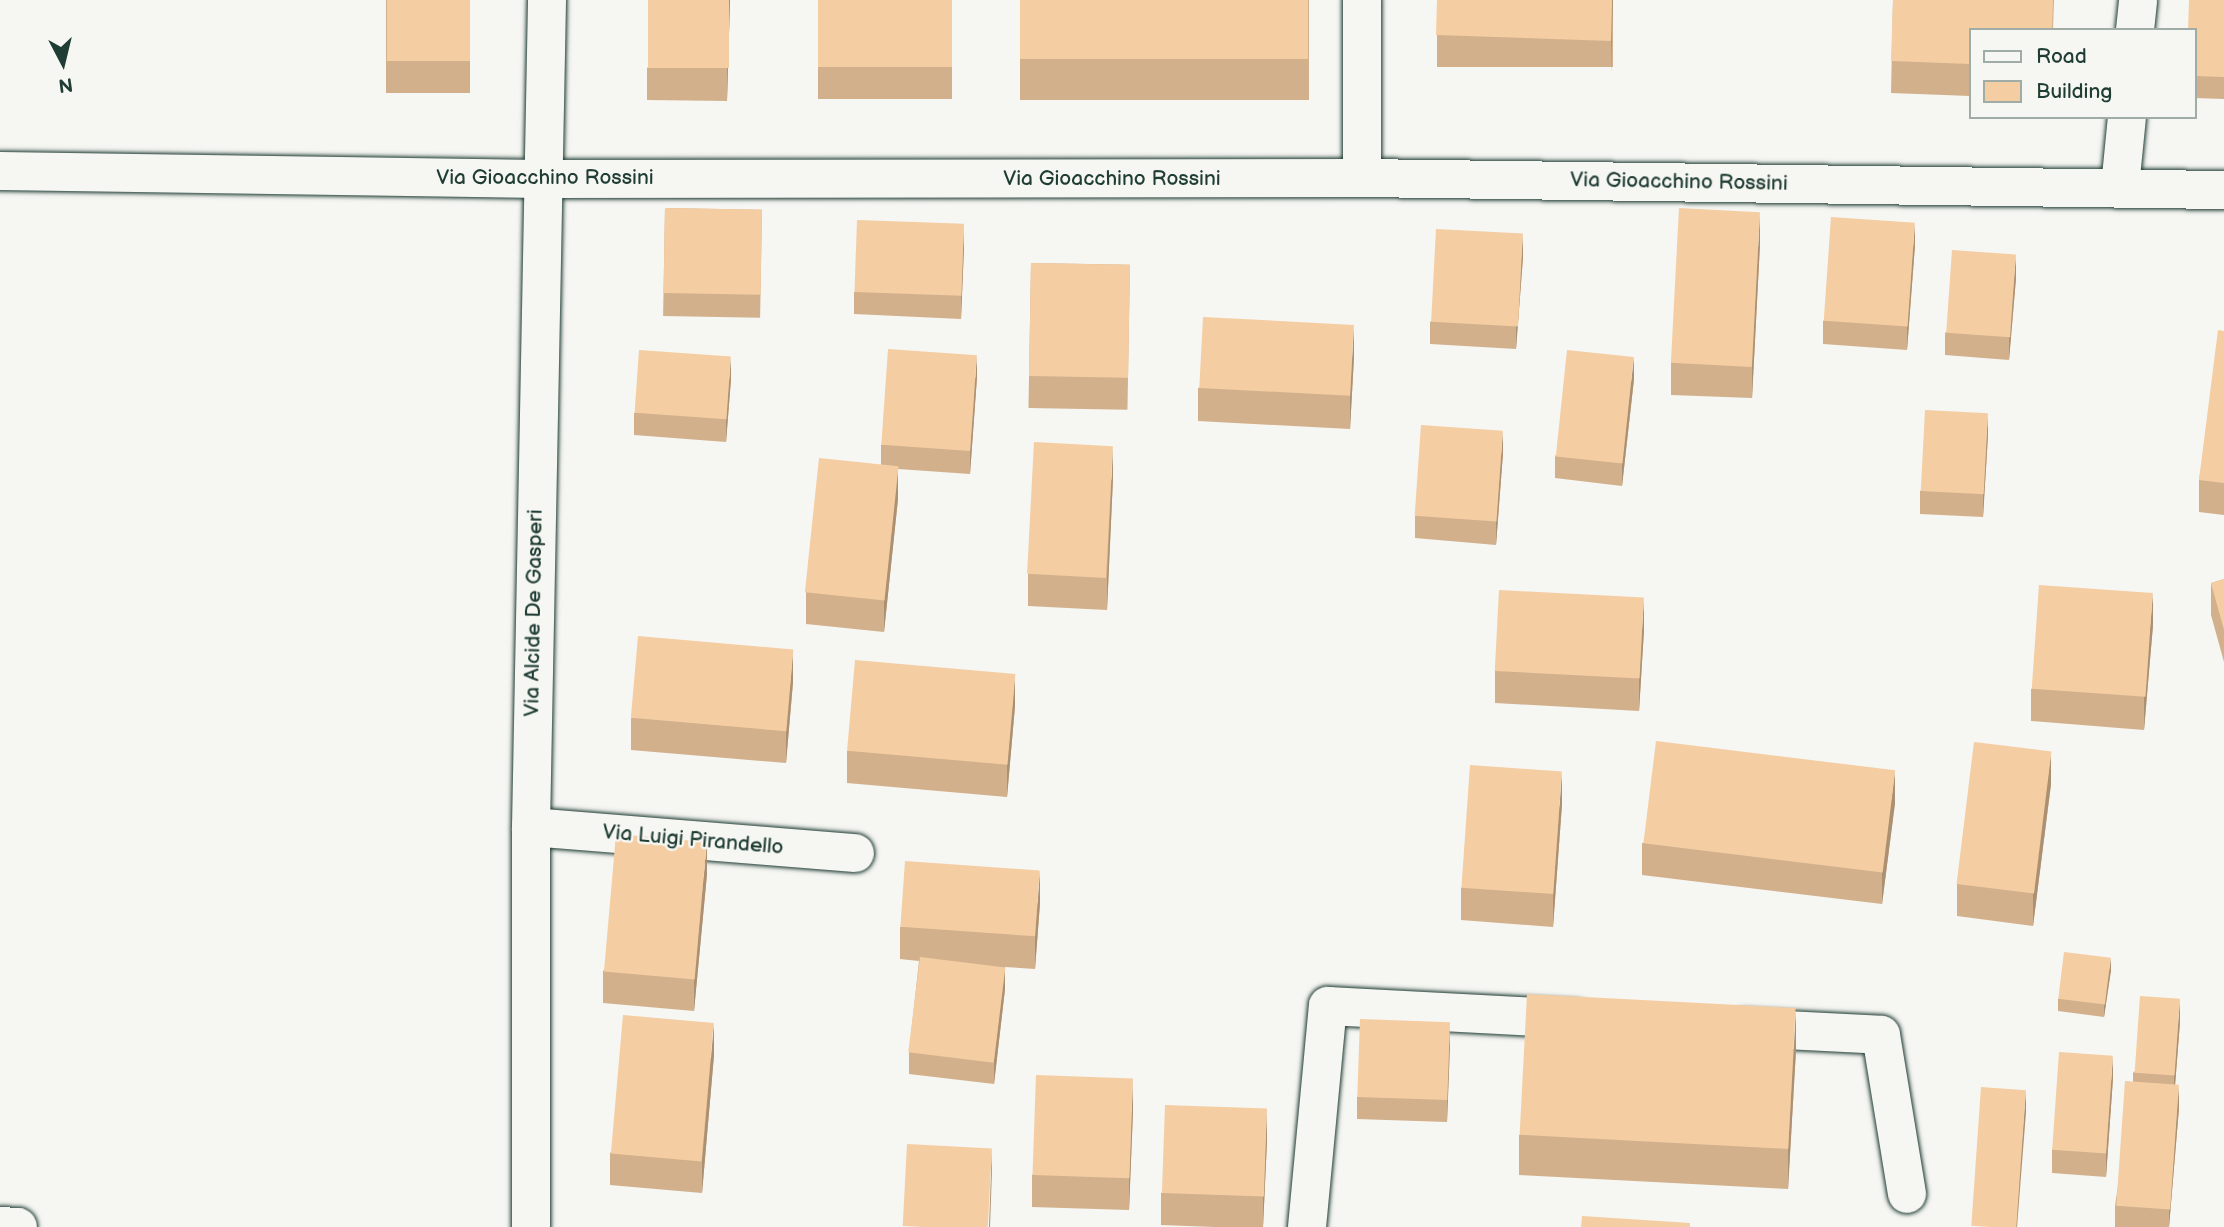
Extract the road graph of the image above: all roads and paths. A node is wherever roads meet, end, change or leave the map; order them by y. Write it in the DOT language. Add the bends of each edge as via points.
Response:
graph roads {
  1 [pos="547,0"];
  2 [pos="1362,0"];
  3 [pos="2138,0"];
  4 [pos="2135,28"];
  5 [pos="2127,119"];
  6 [pos="0,170"];
  7 [pos="1362,178"];
  8 [pos="540,179"];
  9 [pos="2120,187"];
  10 [pos="2224,190"];
  11 [pos="531,827"];
  12 [pos="855,853"];
  13 [pos="1618,1021"];
  14 [pos="1715,1027"];
  15 [pos="1908,1194"];
  16 [pos="0,1226"];
  17 [pos="18,1227"];
  18 [pos="531,1227"];
  19 [pos="1307,1227"];
  1 -- 8 [label="street, Via Alcide De Gasperi"];
  2 -- 7 [label="street"];
  3 -- 4 [label="street"];
  5 -- 9 [label="street"];
  6 -- 8 [label="street, Via Gioacchino Rossini"];
  7 -- 8 [label="street, Via Gioacchino Rossini"];
  7 -- 9 [label="street, Via Gioacchino Rossini"];
  8 -- 11 [label="street, Via Alcide De Gasperi"];
  9 -- 10 [label="street, Via Gioacchino Rossini"];
  11 -- 12 [label="street, Via Luigi Pirandello"];
  11 -- 18 [label="street, Via Alcide De Gasperi"];
  13 -- 19 [label="street" via="1328,1006"];
  14 -- 15 [label="street" via="1881,1035"];
  16 -- 17 [label="street"];
}
